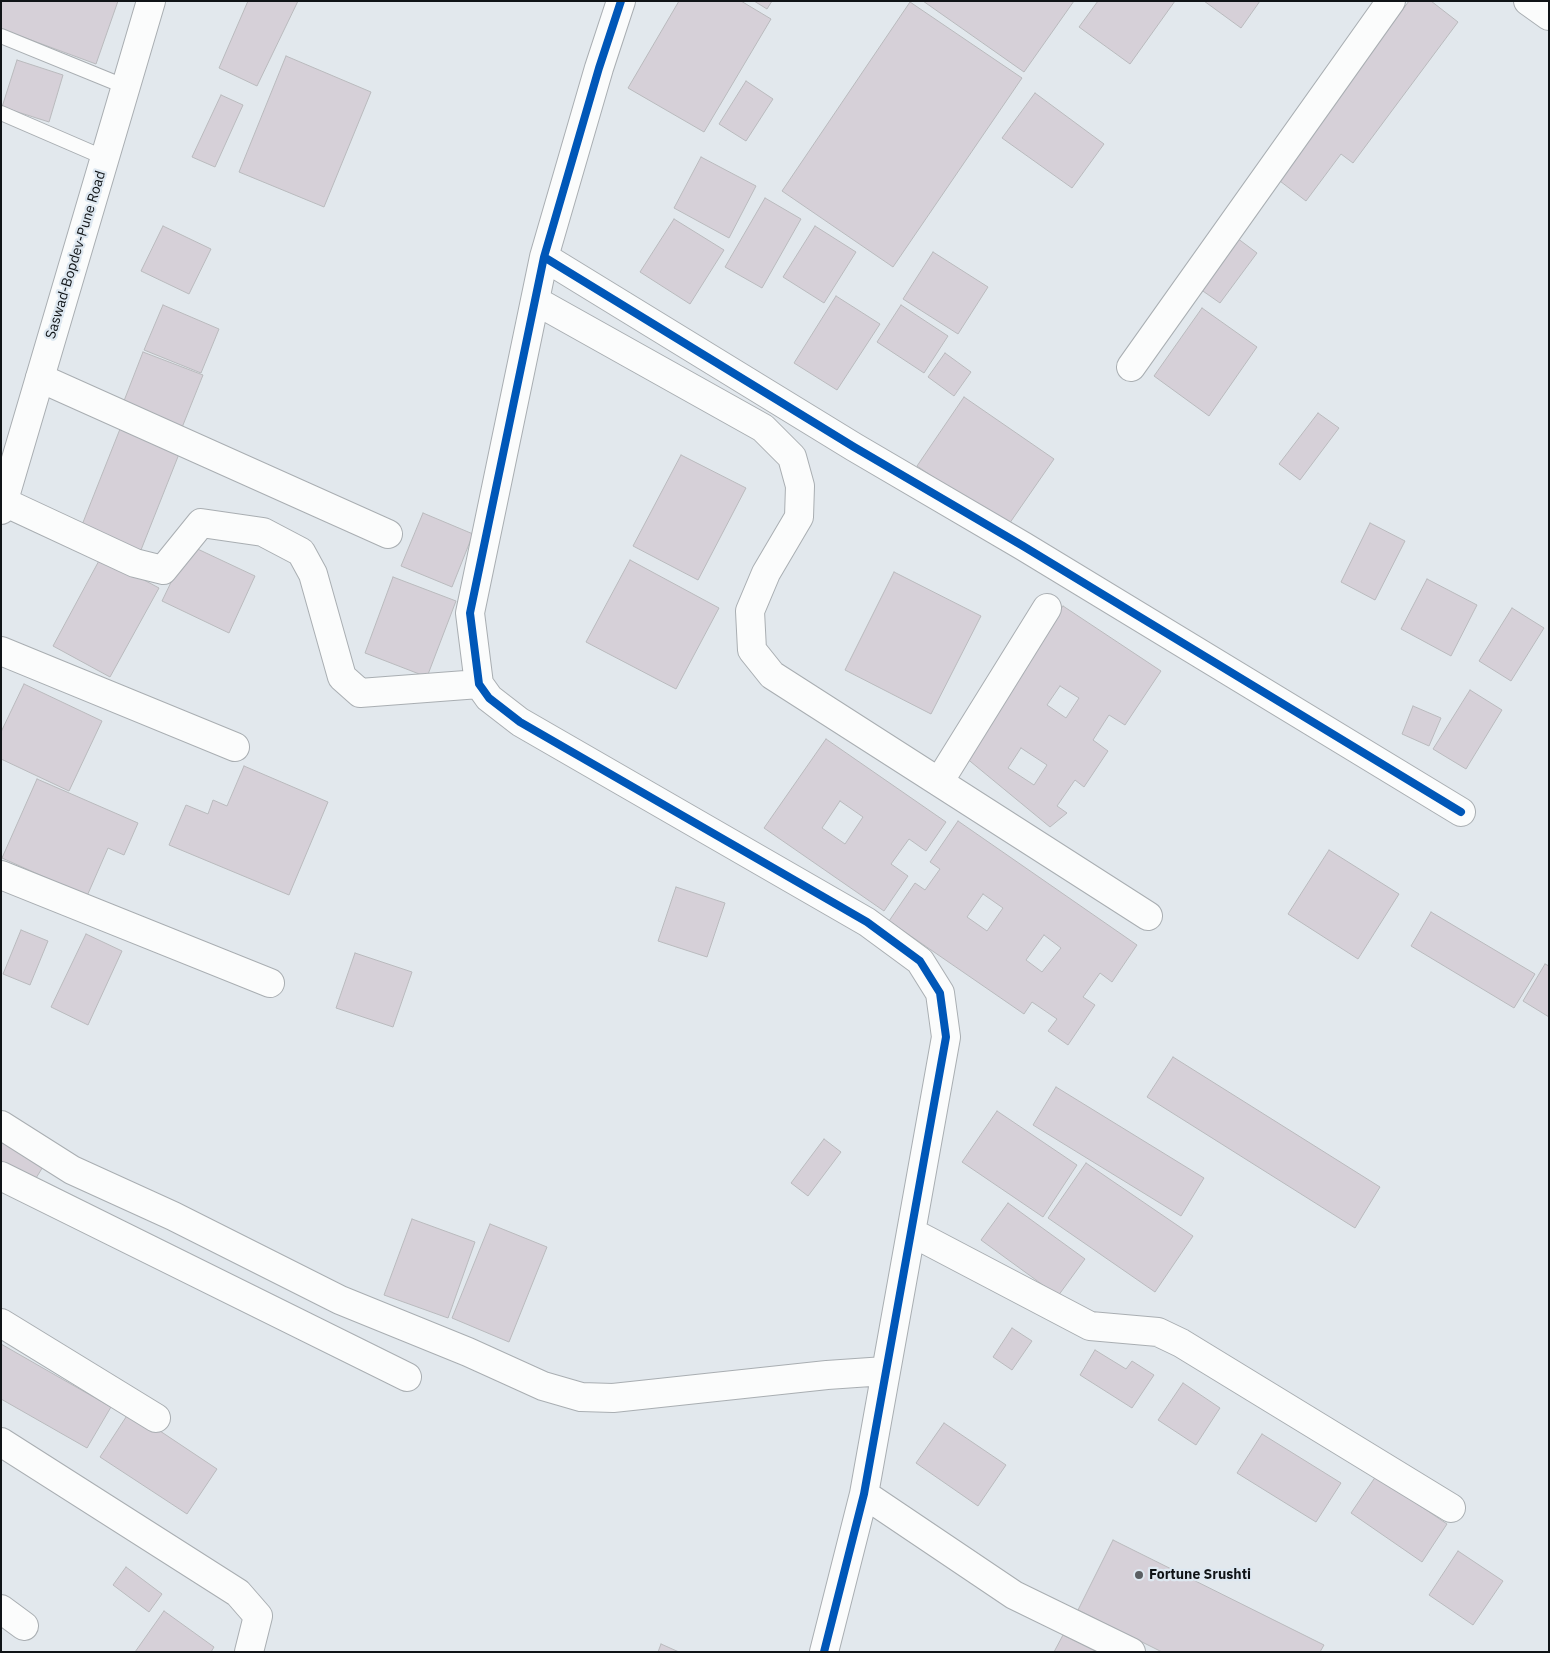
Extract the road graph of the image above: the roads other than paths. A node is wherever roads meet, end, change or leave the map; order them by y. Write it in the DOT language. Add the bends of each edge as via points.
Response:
graph roads {
  1 [pos="151,1"];
  2 [pos="621,1"];
  3 [pos="1391,1"];
  4 [pos="1528,1"];
  5 [pos="1549,16"];
  6 [pos="1,36"];
  7 [pos="126,87"];
  8 [pos="1,113"];
  9 [pos="105,158"];
  10 [pos="544,257"];
  11 [pos="536,300"];
  12 [pos="1131,366"];
  13 [pos="40,378"];
  14 [pos="2,506"];
  15 [pos="388,534"];
  16 [pos="1048,608"];
  17 [pos="1,651"];
  18 [pos="480,684"];
  19 [pos="235,746"];
  20 [pos="939,782"];
  21 [pos="1461,812"];
  22 [pos="1,875"];
  23 [pos="1148,916"];
  24 [pos="270,983"];
  25 [pos="1,1125"];
  26 [pos="1,1176"];
  27 [pos="911,1232"];
  28 [pos="1,1323"];
  29 [pos="885,1371"];
  30 [pos="407,1378"];
  31 [pos="156,1418"];
  32 [pos="1,1442"];
  33 [pos="864,1494"];
  34 [pos="1451,1508"];
  35 [pos="1,1609"];
  36 [pos="24,1626"];
  37 [pos="249,1652"];
  38 [pos="824,1652"];
  39 [pos="1131,1652"];
  1 -- 7 [label="street, Saswad-Bopdev-Pune Road"];
  2 -- 10 [label="street"];
  3 -- 12 [label="street"];
  4 -- 5 [label="street"];
  6 -- 7 [label="lane"];
  7 -- 9 [label="street, Saswad-Bopdev-Pune Road"];
  8 -- 9 [label="lane"];
  9 -- 13 [label="street, Saswad-Bopdev-Pune Road"];
  10 -- 11 [label="street"];
  10 -- 21 [label="street"];
  11 -- 18 [label="street" via="470,613"];
  11 -- 20 [label="street" via="763,428 792,458 800,486 799,517 766,573 750,611 752,650 772,675"];
  13 -- 14 [label="street, Saswad-Bopdev-Pune Road"];
  13 -- 15 [label="street"];
  14 -- 18 [label="street" via="135,563 164,570 201,523 263,532 301,552 313,574 342,677 360,693"];
  16 -- 20 [label="street"];
  17 -- 19 [label="street"];
  18 -- 27 [label="street" via="489,698 520,722 867,922 920,962 940,993 946,1037"];
  20 -- 23 [label="street"];
  22 -- 24 [label="street"];
  25 -- 29 [label="street" via="72,1170 173,1216 340,1300 543,1386 580,1397 613,1398"];
  26 -- 30 [label="street"];
  27 -- 29 [label="street"];
  27 -- 34 [label="street" via="1090,1326 1158,1332 1181,1343"];
  28 -- 31 [label="street"];
  29 -- 33 [label="street"];
  32 -- 37 [label="street" via="238,1593 258,1616"];
  33 -- 38 [label="street"];
  33 -- 39 [label="street" via="1014,1595"];
  35 -- 36 [label="street"];
}
